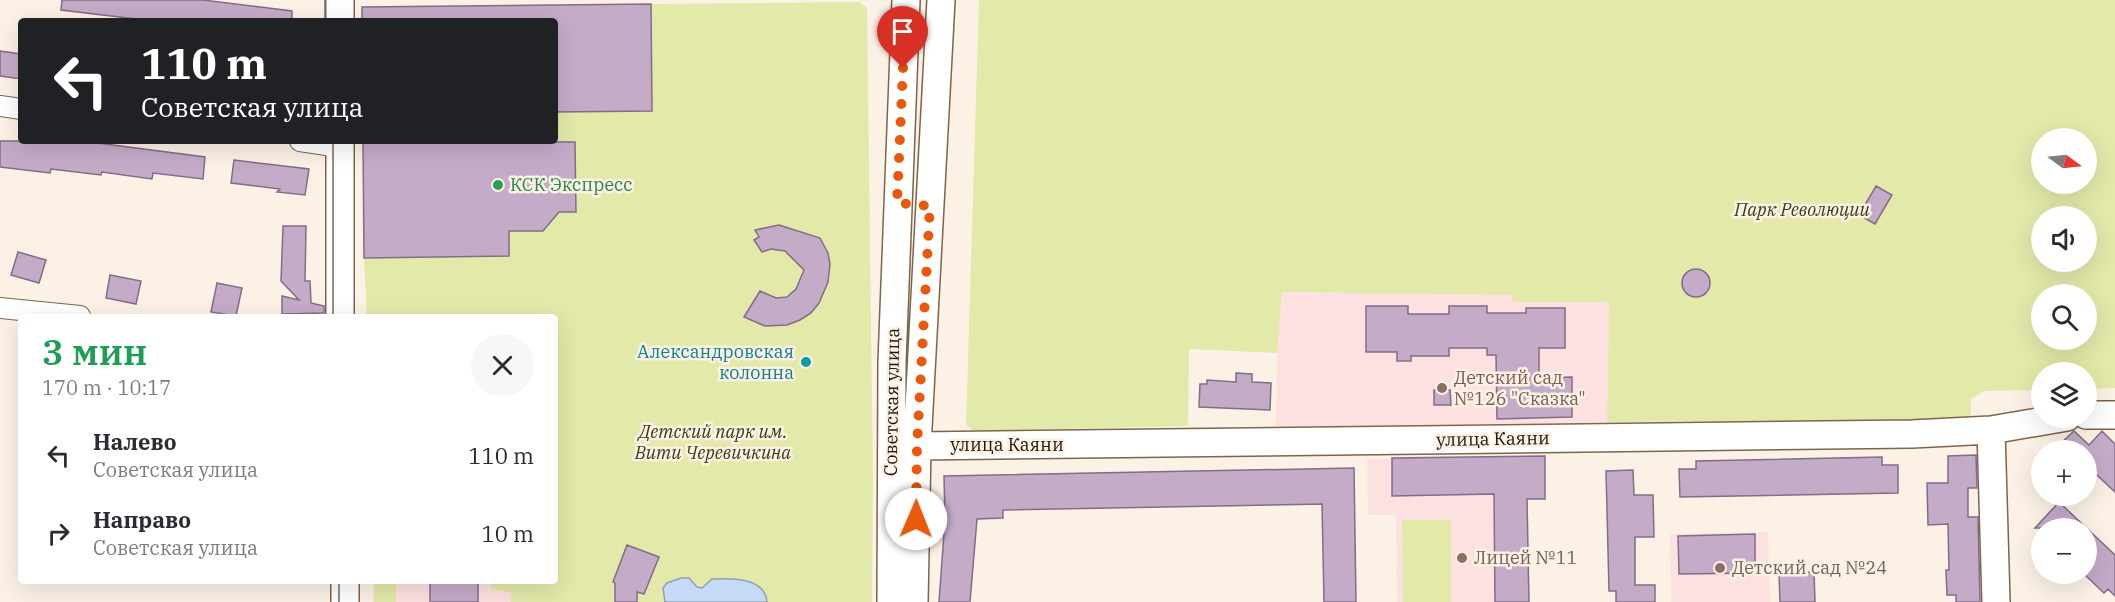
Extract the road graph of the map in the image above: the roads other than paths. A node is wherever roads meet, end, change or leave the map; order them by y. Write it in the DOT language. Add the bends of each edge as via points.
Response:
graph roads {
  1 [pos="340,0"];
  2 [pos="906,0"];
  3 [pos="941,0"];
  4 [pos="340,18"];
  5 [pos="0,106"];
  6 [pos="18,109"];
  7 [pos="340,144"];
  8 [pos="897,203"];
  9 [pos="930,206"];
  10 [pos="0,308"];
  11 [pos="60,314"];
  12 [pos="340,314"];
  13 [pos="2097,415"];
  14 [pos="2115,415"];
  15 [pos="2031,423"];
  16 [pos="1991,430"];
  17 [pos="917,446"];
  18 [pos="345,584"];
  19 [pos="345,602"];
  20 [pos="891,602"];
  21 [pos="914,602"];
  22 [pos="1996,602"];
  1 -- 4 [label="main road"];
  2 -- 8 [label="main road, Советская улица"];
  3 -- 9 [label="main road, Советская улица"];
  5 -- 6 [label="street"];
  7 -- 12 [label="main road"];
  8 -- 9 [label="main road"];
  8 -- 20 [label="main road, Советская улица"];
  9 -- 17 [label="main road, Советская улица"];
  10 -- 11 [label="street"];
  13 -- 14 [label="main road"];
  15 -- 16 [label="main road, улица Каяни"];
  16 -- 17 [label="main road, улица Каяни"];
  16 -- 22 [label="main road"];
  17 -- 21 [label="main road, Советская улица"];
  18 -- 19 [label="main road"];
}
